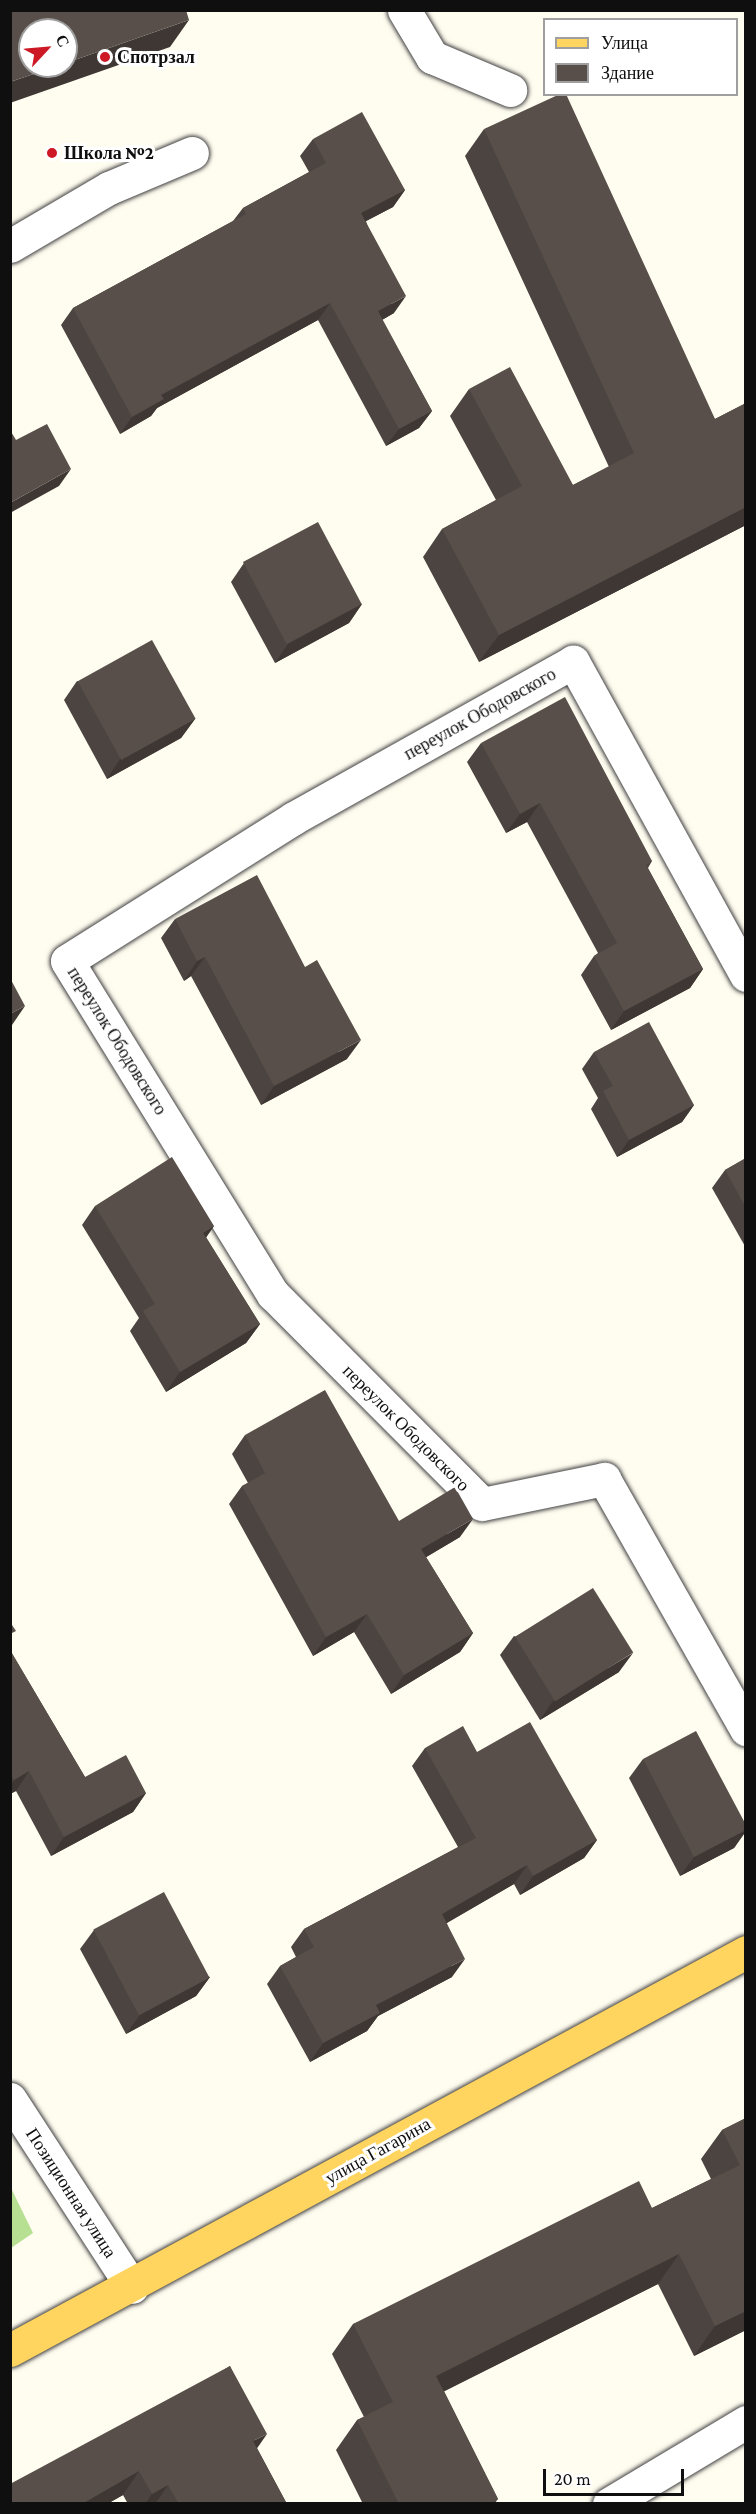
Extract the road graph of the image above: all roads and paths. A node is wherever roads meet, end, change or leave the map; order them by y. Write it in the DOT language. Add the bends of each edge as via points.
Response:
graph roads {
  1 [pos="404,10"];
  2 [pos="510,90"];
  3 [pos="192,153"];
  4 [pos="10,246"];
  5 [pos="746,975"];
  6 [pos="746,1729"];
  7 [pos="746,1952"];
  8 [pos="10,2099"];
  9 [pos="132,2287"];
  10 [pos="10,2350"];
  11 [pos="746,2422"];
  12 [pos="609,2504"];
  1 -- 2 [label="street" via="432,57"];
  3 -- 4 [label="street" via="109,188"];
  5 -- 6 [label="street, переулок Ободовского" via="573,662 294,818 67,961 273,1294 482,1504 604,1479"];
  7 -- 9 [label="main road, улица Гагарина"];
  8 -- 9 [label="street, Позиционная улица"];
  9 -- 10 [label="main road, улица Гагарина"];
  11 -- 12 [label="street"];
}
